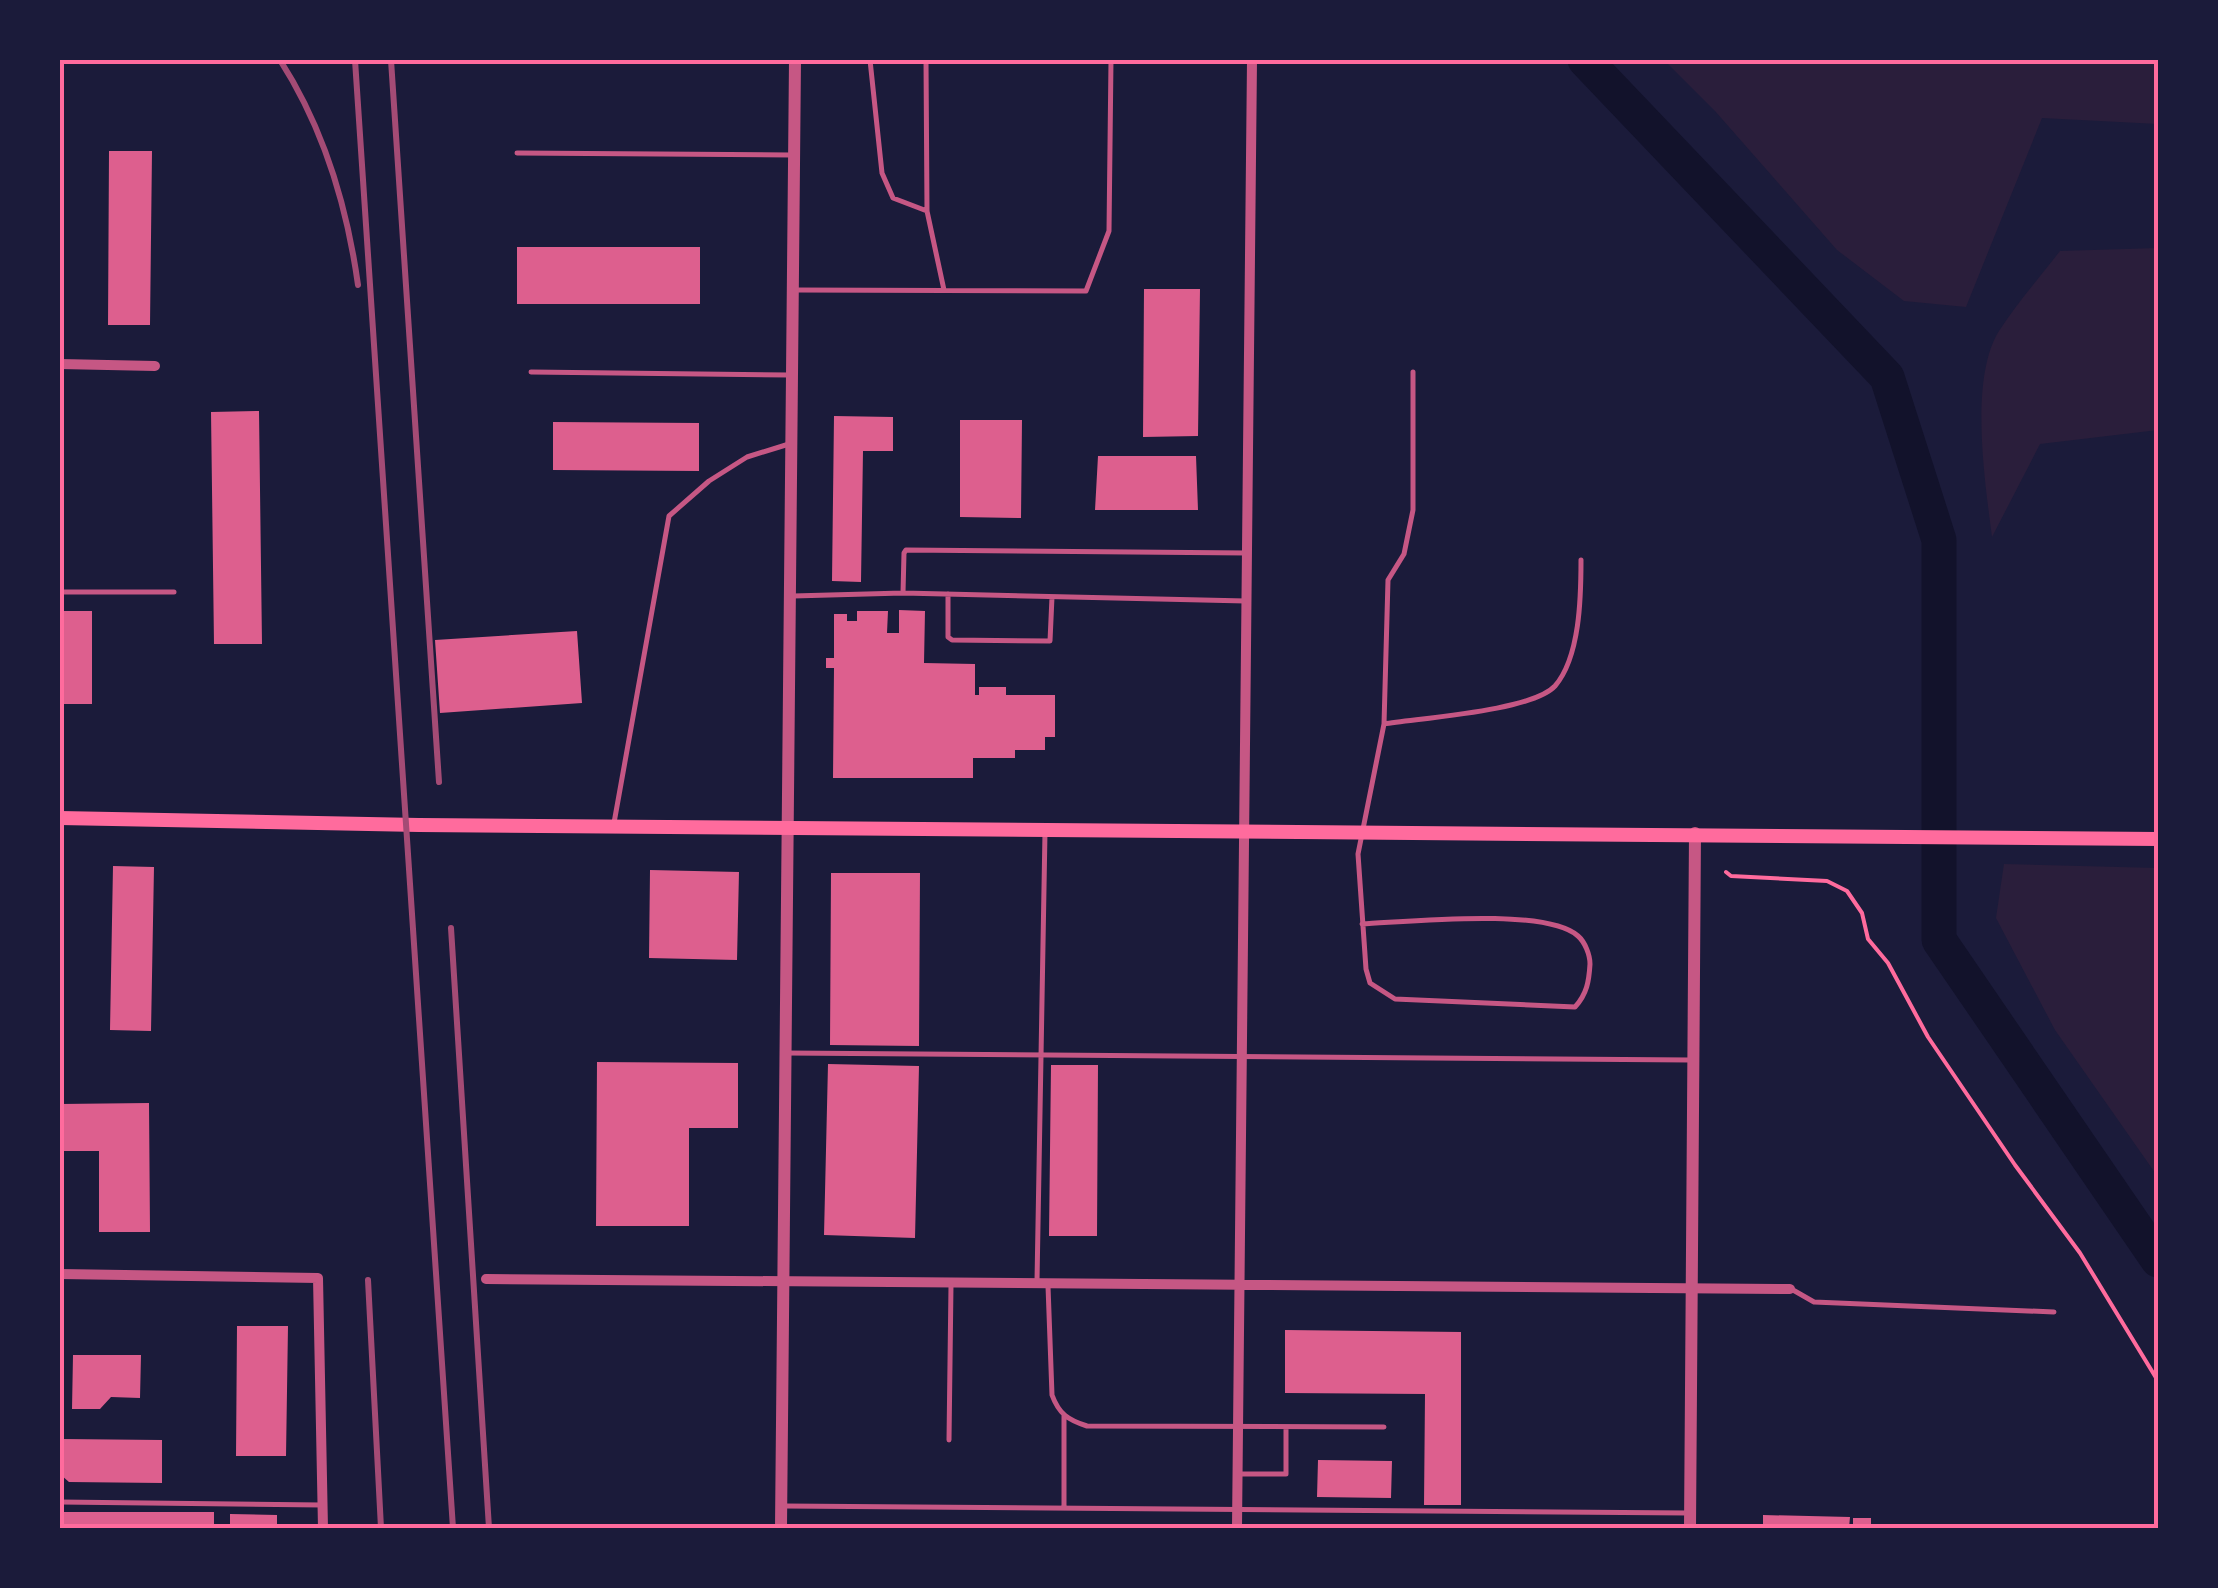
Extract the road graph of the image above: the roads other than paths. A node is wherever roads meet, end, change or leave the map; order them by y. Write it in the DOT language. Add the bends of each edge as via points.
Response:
graph roads {
  1 [pos="795,60"];
  2 [pos="870,60"];
  3 [pos="926,60"];
  4 [pos="1111,60"];
  5 [pos="1252,60"];
  6 [pos="517,152"];
  7 [pos="794,154"];
  8 [pos="927,211"];
  9 [pos="793,290"];
  10 [pos="944,290"];
  11 [pos="60,364"];
  12 [pos="154,366"];
  13 [pos="531,372"];
  14 [pos="1413,372"];
  15 [pos="792,375"];
  16 [pos="792,443"];
  17 [pos="1246,553"];
  18 [pos="1581,560"];
  19 [pos="60,592"];
  20 [pos="174,592"];
  21 [pos="904,593"];
  22 [pos="948,594"];
  23 [pos="790,596"];
  24 [pos="1052,597"];
  25 [pos="1246,601"];
  26 [pos="1384,724"];
  27 [pos="60,818"];
  28 [pos="614,826"];
  29 [pos="788,827"];
  30 [pos="1045,829"];
  31 [pos="1242,830"];
  32 [pos="1364,831"];
  33 [pos="1695,833"];
  34 [pos="2158,839"];
  35 [pos="1362,924"];
  36 [pos="786,1053"];
  37 [pos="1041,1054"];
  38 [pos="1242,1055"];
  39 [pos="1692,1060"];
  40 [pos="60,1274"];
  41 [pos="486,1279"];
  42 [pos="783,1280"];
  43 [pos="951,1282"];
  44 [pos="1043,1283"];
  45 [pos="1240,1284"];
  46 [pos="1692,1288"];
  47 [pos="1790,1289"];
  48 [pos="2054,1312"];
  49 [pos="1064,1415"];
  50 [pos="1238,1426"];
  51 [pos="1286,1427"];
  52 [pos="1384,1427"];
  53 [pos="949,1440"];
  54 [pos="1237,1474"];
  55 [pos="60,1502"];
  56 [pos="322,1505"];
  57 [pos="782,1506"];
  58 [pos="1064,1508"];
  59 [pos="1237,1510"];
  60 [pos="1690,1513"];
  61 [pos="323,1528"];
  62 [pos="781,1528"];
  63 [pos="1237,1528"];
  64 [pos="1690,1528"];
  1 -- 7 [label="street"];
  2 -- 8 [label="lane" via="882,173 893,198"];
  3 -- 8 [label="lane"];
  4 -- 10 [label="lane" via="1109,232 1086,292"];
  5 -- 17 [label="street"];
  6 -- 7 [label="lane"];
  7 -- 9 [label="street"];
  8 -- 10 [label="lane"];
  9 -- 10 [label="lane"];
  9 -- 15 [label="street"];
  11 -- 12 [label="street"];
  13 -- 15 [label="lane"];
  14 -- 26 [label="lane" via="1413,510 1404,554 1388,580"];
  15 -- 16 [label="street"];
  16 -- 23 [label="street"];
  16 -- 28 [label="lane" via="747,457 669,516"];
  17 -- 21 [label="lane" via="906,550"];
  17 -- 25 [label="street"];
  18 -- 26 [label="lane" via="1581,608 1566,670 1552,689 1528,703"];
  19 -- 20 [label="lane"];
  21 -- 22 [label="lane"];
  21 -- 23 [label="lane"];
  22 -- 24 [label="lane"];
  22 -- 24 [label="lane" via="952,640 1050,641"];
  23 -- 29 [label="street"];
  24 -- 25 [label="lane"];
  25 -- 31 [label="street"];
  26 -- 32 [label="lane"];
  27 -- 28 [label="main road"];
  28 -- 29 [label="main road"];
  29 -- 30 [label="main road"];
  29 -- 36 [label="street"];
  30 -- 31 [label="main road"];
  30 -- 37 [label="lane"];
  31 -- 32 [label="main road"];
  31 -- 38 [label="street"];
  32 -- 33 [label="main road"];
  32 -- 35 [label="lane" via="1358,854"];
  33 -- 34 [label="main road"];
  33 -- 39 [label="street"];
  35 -- 35 [label="lane" via="1370,983 1395,999 1575,1007 1589,984 1590,956 1580,937 1561,927 1522,919"];
  36 -- 37 [label="lane"];
  36 -- 42 [label="street"];
  37 -- 38 [label="lane"];
  37 -- 44 [label="lane"];
  38 -- 39 [label="lane"];
  38 -- 45 [label="street"];
  39 -- 46 [label="street"];
  40 -- 56 [label="street" via="318,1278"];
  41 -- 42 [label="street"];
  42 -- 43 [label="street"];
  42 -- 57 [label="street"];
  43 -- 44 [label="street"];
  43 -- 53 [label="lane"];
  44 -- 45 [label="street"];
  44 -- 49 [label="lane" via="1052,1394"];
  45 -- 46 [label="street"];
  45 -- 50 [label="street"];
  46 -- 47 [label="street"];
  46 -- 60 [label="street"];
  47 -- 48 [label="lane" via="1814,1302"];
  49 -- 50 [label="lane" via="1087,1426"];
  49 -- 58 [label="lane"];
  50 -- 51 [label="lane"];
  50 -- 54 [label="street"];
  51 -- 52 [label="lane"];
  51 -- 54 [label="lane" via="1286,1474"];
  54 -- 59 [label="street"];
  55 -- 56 [label="lane"];
  56 -- 61 [label="street"];
  57 -- 58 [label="lane"];
  57 -- 62 [label="street"];
  58 -- 59 [label="lane"];
  59 -- 60 [label="lane"];
  59 -- 63 [label="street"];
  60 -- 64 [label="street"];
}
